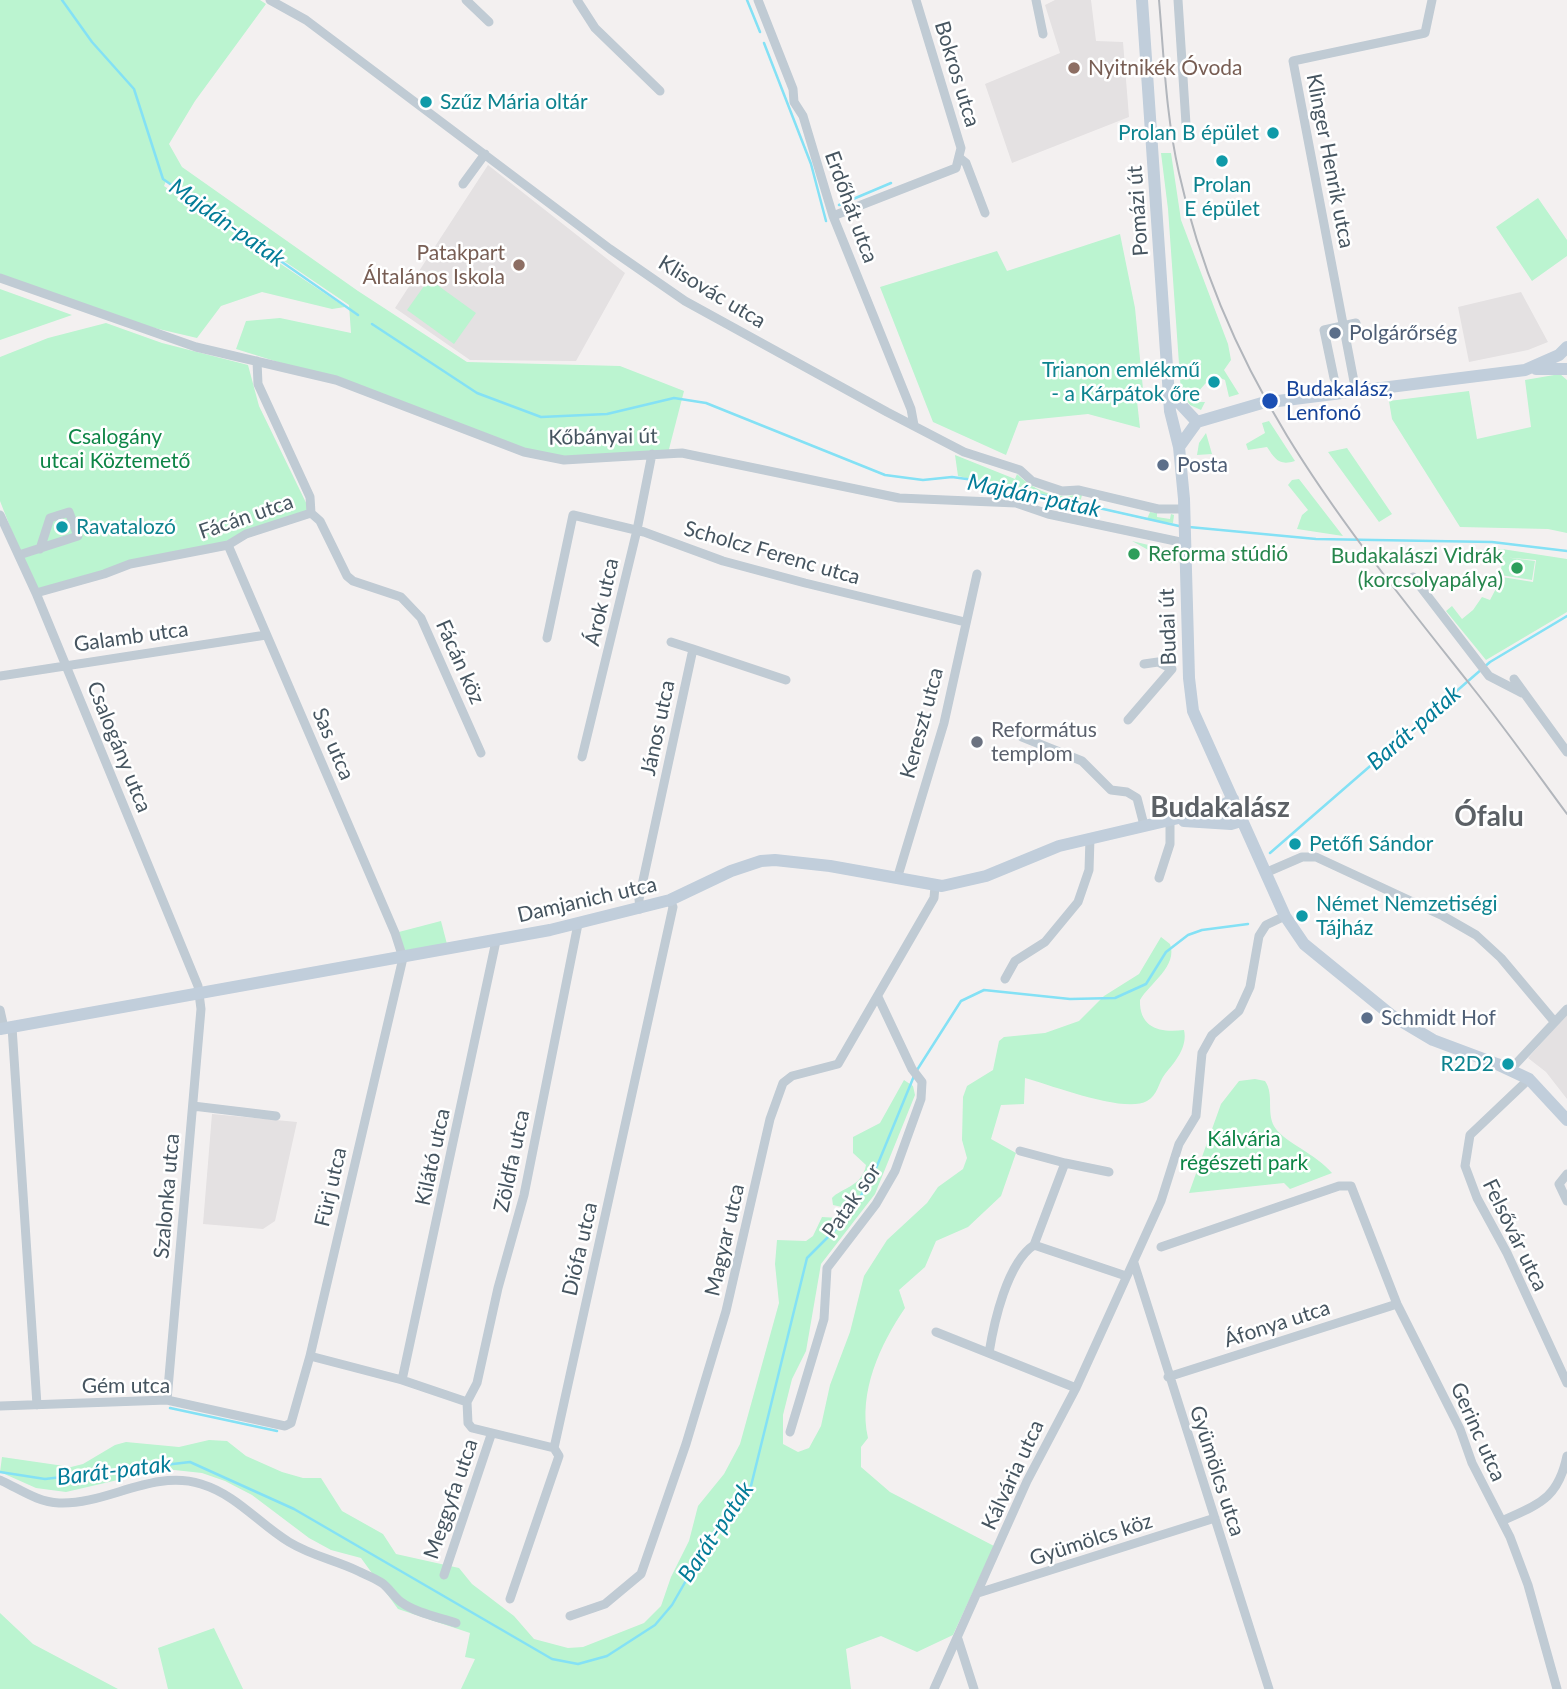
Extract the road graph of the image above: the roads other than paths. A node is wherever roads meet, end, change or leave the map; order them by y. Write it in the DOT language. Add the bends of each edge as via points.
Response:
graph roads {
  1 [pos="270,0"];
  2 [pos="466,0"];
  3 [pos="577,0"];
  4 [pos="758,0"];
  5 [pos="916,0"];
  6 [pos="1036,0"];
  7 [pos="1142,0"];
  8 [pos="1178,0"];
  9 [pos="1432,0"];
  10 [pos="489,22"];
  11 [pos="1043,34"];
  12 [pos="660,91"];
  13 [pos="1186,124"];
  14 [pos="485,155"];
  15 [pos="961,159"];
  16 [pos="463,184"];
  17 [pos="985,213"];
  18 [pos="833,216"];
  19 [pos="0,278"];
  20 [pos="1356,323"];
  21 [pos="1344,326"];
  22 [pos="1566,348"];
  23 [pos="257,361"];
  24 [pos="1567,368"];
  25 [pos="1525,370"];
  26 [pos="1334,378"];
  27 [pos="1356,392"];
  28 [pos="1170,393"];
  29 [pos="1191,421"];
  30 [pos="1175,423"];
  31 [pos="914,425"];
  32 [pos="1179,447"];
  33 [pos="652,454"];
  34 [pos="311,513"];
  35 [pos="1184,513"];
  36 [pos="0,515"];
  37 [pos="637,530"];
  38 [pos="1185,539"];
  39 [pos="228,545"];
  40 [pos="40,549"];
  41 [pos="19,555"];
  42 [pos="977,574"];
  43 [pos="1413,578"];
  44 [pos="36,593"];
  45 [pos="965,622"];
  46 [pos="266,635"];
  47 [pos="547,638"];
  48 [pos="671,642"];
  49 [pos="694,649"];
  50 [pos="66,664"];
  51 [pos="1144,664"];
  52 [pos="1172,669"];
  53 [pos="1189,669"];
  54 [pos="0,676"];
  55 [pos="1514,679"];
  56 [pos="786,680"];
  57 [pos="1522,692"];
  58 [pos="1128,720"];
  59 [pos="1022,737"];
  60 [pos="1567,752"];
  61 [pos="481,753"];
  62 [pos="582,757"];
  63 [pos="1233,799"];
  64 [pos="1170,821"];
  65 [pos="1241,821"];
  66 [pos="1144,825"];
  67 [pos="1090,838"];
  68 [pos="1265,873"];
  69 [pos="1159,878"];
  70 [pos="897,879"];
  71 [pos="935,886"];
  72 [pos="670,900"];
  73 [pos="640,909"];
  74 [pos="1285,916"];
  75 [pos="578,924"];
  76 [pos="496,941"];
  77 [pos="402,958"];
  78 [pos="1005,979"];
  79 [pos="200,995"];
  80 [pos="878,997"];
  81 [pos="1567,1009"];
  82 [pos="0,1010"];
  83 [pos="1553,1020"];
  84 [pos="5,1028"];
  85 [pos="1511,1069"];
  86 [pos="1529,1079"];
  87 [pos="192,1106"];
  88 [pos="276,1116"];
  89 [pos="1567,1120"];
  90 [pos="1020,1151"];
  91 [pos="1065,1163"];
  92 [pos="1109,1172"];
  93 [pos="1567,1174"];
  94 [pos="1567,1201"];
  95 [pos="1034,1245"];
  96 [pos="1161,1247"];
  97 [pos="1134,1264"];
  98 [pos="1126,1276"];
  99 [pos="1397,1304"];
  100 [pos="936,1332"];
  101 [pos="989,1353"];
  102 [pos="310,1356"];
  103 [pos="1168,1377"];
  104 [pos="402,1380"];
  105 [pos="1567,1383"];
  106 [pos="1076,1388"];
  107 [pos="167,1400"];
  108 [pos="467,1402"];
  109 [pos="37,1405"];
  110 [pos="0,1406"];
  111 [pos="291,1423"];
  112 [pos="790,1432"];
  113 [pos="491,1434"];
  114 [pos="554,1448"];
  115 [pos="1567,1457"];
  116 [pos="0,1480"];
  117 [pos="1215,1518"];
  118 [pos="1502,1521"];
  119 [pos="444,1575"];
  120 [pos="978,1593"];
  121 [pos="510,1599"];
  122 [pos="570,1616"];
  123 [pos="456,1623"];
  124 [pos="958,1640"];
  125 [pos="934,1689"];
  126 [pos="974,1689"];
  127 [pos="1269,1689"];
  128 [pos="1558,1689"];
  1 -- 14 [label="street, Klisovác utca" via="306,20"];
  2 -- 10 [label="street"];
  3 -- 12 [label="street" via="595,28"];
  4 -- 18 [label="street, Erdőhát utca" via="803,116"];
  5 -- 15 [label="street, Bokros utca"];
  6 -- 11 [label="street"];
  7 -- 28 [label="main road, Pomázi út"];
  8 -- 13 [label="street"];
  9 -- 21 [label="street, Klinger Henrik utca" via="1424,33 1293,61"];
  14 -- 16 [label="street"];
  14 -- 31 [label="street, Klisovác utca" via="685,301"];
  15 -- 17 [label="street, Bokros utca"];
  15 -- 18 [label="street" via="956,169"];
  18 -- 31 [label="street, Erdőhát utca"];
  19 -- 23 [label="street, Kőbányai út" via="152,333"];
  20 -- 21 [label="street"];
  21 -- 26 [label="street" via="1324,330"];
  21 -- 27 [label="street, Klinger Henrik utca"];
  22 -- 24 [label="main road"];
  22 -- 25 [label="main road"];
  23 -- 33 [label="street, Kőbányai út" via="336,380 547,458"];
  23 -- 34 [label="street, Fácán utca" via="258,384 310,497"];
  24 -- 25 [label="main road"];
  25 -- 27 [label="main road"];
  27 -- 29 [label="main road" via="1265,402"];
  28 -- 29 [label="main road"];
  28 -- 30 [label="main road, Pomázi út"];
  29 -- 30 [label="main road"];
  29 -- 32 [label="main road"];
  30 -- 32 [label="main road, Budai út"];
  31 -- 35 [label="street, Klisovác utca" via="964,452 1020,470 1045,486"];
  32 -- 35 [label="main road, Budai út"];
  33 -- 37 [label="street, Árok utca"];
  33 -- 38 [label="street, Kőbányai út" via="697,455 899,498 1016,503 1048,514"];
  34 -- 39 [label="street, Fácán utca" via="246,534"];
  34 -- 61 [label="street, Fácán köz" via="320,521 347,576 401,597 421,618"];
  35 -- 38 [label="main road, Budai út"];
  36 -- 41 [label="street, Csalogány utca"];
  37 -- 45 [label="street, Scholcz Ferenc utca" via="735,564"];
  37 -- 47 [label="street, Scholcz Ferenc utca" via="570,517"];
  37 -- 62 [label="street, Árok utca"];
  38 -- 53 [label="main road, Budai út"];
  39 -- 44 [label="street, Fácán utca" via="130,564"];
  39 -- 46 [label="street, Sas utca"];
  40 -- 40 [label="street" via="78,536 69,512 50,518"];
  40 -- 41 [label="street"];
  41 -- 44 [label="street, Csalogány utca"];
  42 -- 45 [label="street, Kereszt utca"];
  43 -- 57 [label="street" via="1483,669"];
  44 -- 50 [label="street, Csalogány utca"];
  45 -- 70 [label="street, Kereszt utca" via="944,723"];
  46 -- 50 [label="street, Galamb utca"];
  46 -- 77 [label="street, Sas utca"];
  48 -- 49 [label="street"];
  49 -- 56 [label="street"];
  49 -- 73 [label="street, János utca"];
  50 -- 54 [label="street, Galamb utca"];
  50 -- 79 [label="street, Csalogány utca"];
  51 -- 52 [label="street" via="1158,662"];
  52 -- 53 [label="street"];
  52 -- 58 [label="street"];
  53 -- 63 [label="main road, Budai út" via="1198,726"];
  55 -- 57 [label="street"];
  57 -- 60 [label="street"];
  59 -- 66 [label="street" via="1082,761 1111,790 1137,798"];
  63 -- 64 [label="main road" via="1217,809"];
  63 -- 65 [label="main road, Budai út"];
  64 -- 65 [label="main road"];
  64 -- 66 [label="main road, Damjanich utca"];
  64 -- 69 [label="street" via="1170,844"];
  65 -- 68 [label="main road, Budai út"];
  66 -- 67 [label="main road, Damjanich utca"];
  67 -- 71 [label="main road, Damjanich utca" via="986,876"];
  67 -- 78 [label="street" via="1089,870 1078,902 1045,942 1015,961"];
  68 -- 74 [label="main road, Budai út"];
  68 -- 83 [label="street" via="1302,857 1316,858 1476,935 1502,958"];
  70 -- 71 [label="main road, Damjanich utca"];
  70 -- 72 [label="main road, Damjanich utca" via="775,860 731,871"];
  71 -- 80 [label="street, Magyar utca" via="934,898"];
  72 -- 73 [label="main road, Damjanich utca"];
  72 -- 114 [label="street, Diófa utca" via="673,907"];
  73 -- 75 [label="main road, Damjanich utca"];
  74 -- 85 [label="main road" via="1304,944 1398,1019 1452,1049"];
  74 -- 97 [label="street" via="1266,925 1259,936 1250,987 1239,1011 1212,1035 1202,1053 1196,1116 1178,1144 1161,1201"];
  75 -- 76 [label="main road, Damjanich utca"];
  75 -- 108 [label="street, Zöldfa utca" via="524,1195 477,1383"];
  76 -- 77 [label="main road, Damjanich utca"];
  76 -- 104 [label="street, Kilátó utca"];
  77 -- 79 [label="main road, Damjanich utca"];
  77 -- 102 [label="street, Fürj utca"];
  79 -- 84 [label="main road, Damjanich utca"];
  79 -- 87 [label="street, Szalonka utca"];
  80 -- 112 [label="street, Patak sor" via="922,1082 921,1099 895,1171 827,1268 824,1319"];
  80 -- 122 [label="street, Magyar utca" via="838,1064 792,1076 783,1083 770,1119 726,1311 641,1574 605,1604"];
  81 -- 83 [label="street"];
  82 -- 84 [label="street"];
  83 -- 85 [label="street"];
  84 -- 109 [label="street"];
  85 -- 86 [label="main road"];
  86 -- 89 [label="main road"];
  86 -- 105 [label="street, Felsővár utca" via="1470,1135 1465,1152 1470,1181"];
  87 -- 88 [label="street"];
  87 -- 107 [label="street, Szalonka utca"];
  90 -- 91 [label="street"];
  91 -- 92 [label="street"];
  91 -- 95 [label="street"];
  93 -- 94 [label="street" via="1559,1184"];
  95 -- 98 [label="street"];
  95 -- 101 [label="street" via="1026,1251 1002,1297"];
  96 -- 99 [label="street, Gerinc utca" via="1345,1184 1356,1193"];
  97 -- 98 [label="street, Kálvária utca"];
  97 -- 103 [label="street, Gyümölcs utca"];
  98 -- 106 [label="street, Kálvária utca"];
  99 -- 103 [label="street, Áfonya utca"];
  99 -- 118 [label="street, Gerinc utca"];
  100 -- 101 [label="street"];
  101 -- 106 [label="street"];
  102 -- 104 [label="street"];
  102 -- 111 [label="street, Fürj utca"];
  103 -- 117 [label="street, Gyümölcs utca"];
  104 -- 108 [label="street"];
  106 -- 120 [label="street, Kálvária utca" via="1027,1481"];
  107 -- 109 [label="street, Gém utca"];
  107 -- 111 [label="street, Gém utca" via="285,1426"];
  108 -- 113 [label="street" via="468,1423"];
  109 -- 110 [label="street, Gém utca"];
  113 -- 114 [label="street"];
  113 -- 119 [label="street, Meggyfa utca"];
  114 -- 121 [label="street, Diófa utca" via="559,1456"];
  115 -- 118 [label="street" via="1554,1492"];
  116 -- 123 [label="street" via="57,1503 82,1502 152,1483 197,1483 227,1493 287,1541 317,1558 354,1569 383,1584 401,1602"];
  117 -- 120 [label="street, Gyümölcs köz"];
  117 -- 127 [label="street, Gyümölcs utca"];
  118 -- 128 [label="street, Gerinc utca" via="1528,1585"];
  120 -- 124 [label="street, Kálvária utca"];
  124 -- 125 [label="street, Kálvária utca"];
  124 -- 126 [label="street"];
}
